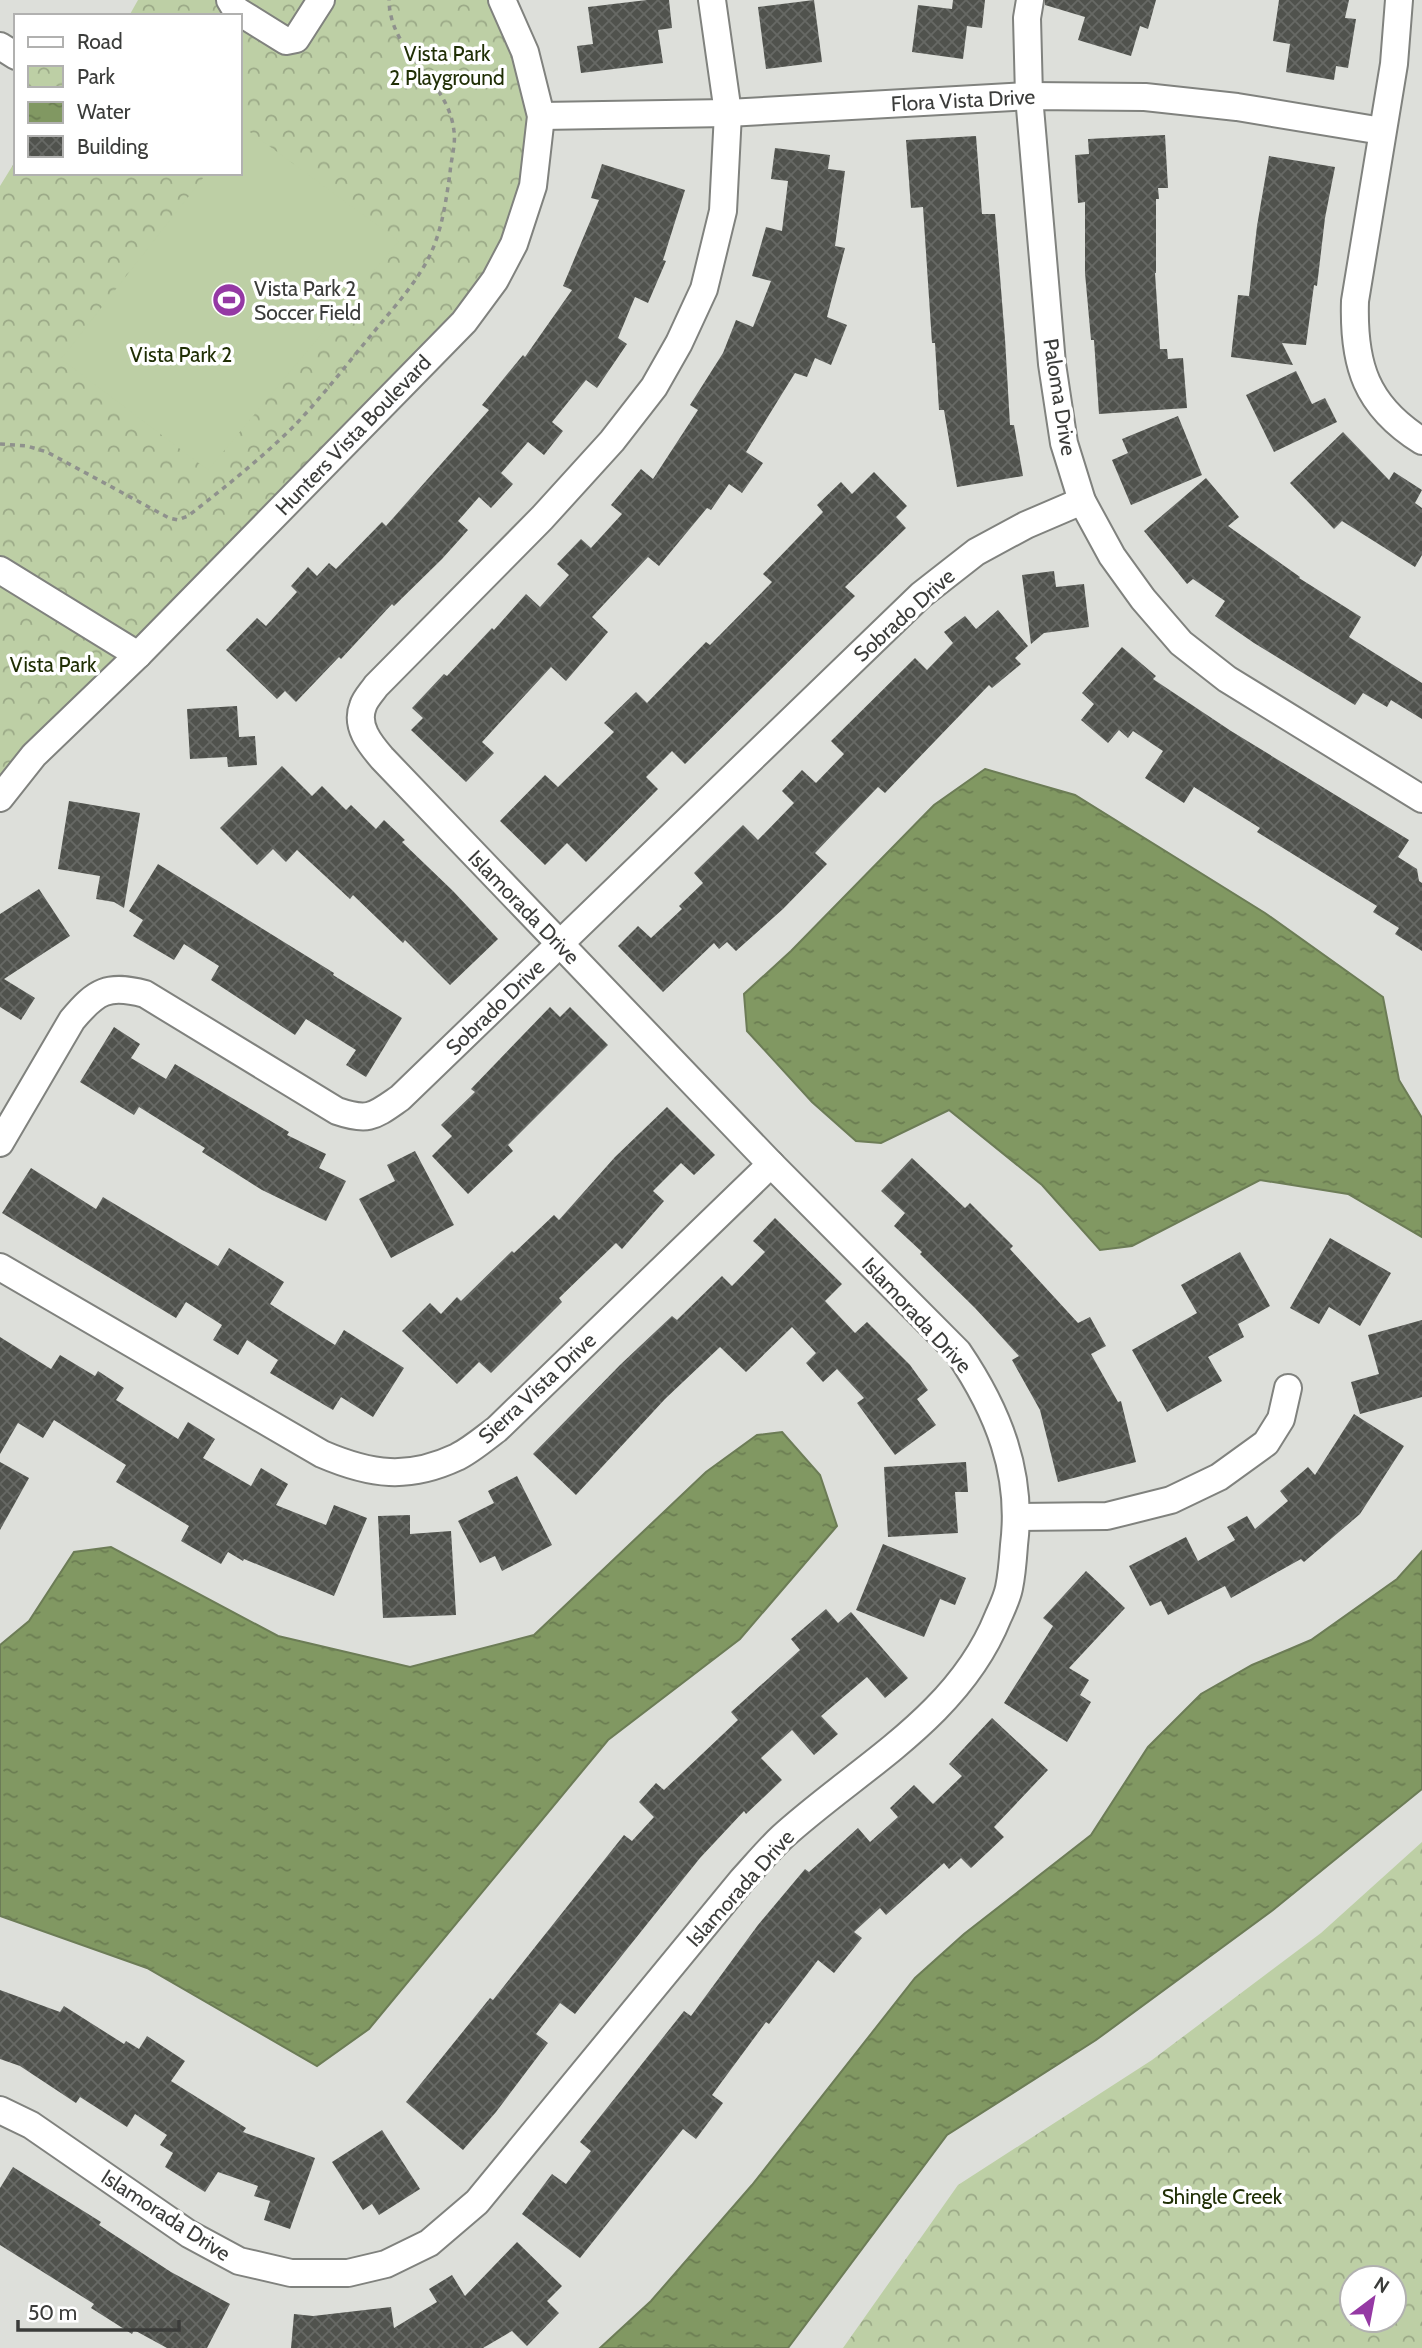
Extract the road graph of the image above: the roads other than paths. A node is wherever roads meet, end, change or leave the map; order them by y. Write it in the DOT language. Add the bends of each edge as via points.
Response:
graph roads {
  1 [pos="230,0"];
  2 [pos="321,0"];
  3 [pos="502,0"];
  4 [pos="712,0"];
  5 [pos="1030,0"];
  6 [pos="1399,0"];
  7 [pos="1029,96"];
  8 [pos="728,113"];
  9 [pos="541,116"];
  10 [pos="1382,131"];
  11 [pos="1422,441"];
  12 [pos="1082,501"];
  13 [pos="0,570"];
  14 [pos="138,655"];
  15 [pos="0,798"];
  16 [pos="1422,799"];
  17 [pos="559,944"];
  18 [pos="0,1143"];
  19 [pos="771,1164"];
  20 [pos="0,1267"];
  21 [pos="1288,1388"];
  22 [pos="1018,1517"];
  23 [pos="0,2110"];
  1 -- 2 [label="street" via="236,10 286,41 296,38"];
  3 -- 9 [label="street, Hunters Vista Boulevard" via="525,52"];
  4 -- 8 [label="street, Islamorada Drive"];
  5 -- 7 [label="street, Paloma Drive"];
  6 -- 10 [label="street"];
  7 -- 8 [label="street, Flora Vista Drive"];
  7 -- 10 [label="street, Flora Vista Drive" via="1145,97"];
  7 -- 12 [label="street, Paloma Drive" via="1052,363 1064,443"];
  8 -- 9 [label="street, Flora Vista Drive"];
  8 -- 17 [label="street, Islamorada Drive" via="723,211 704,289 654,387 560,499 376,686 362,707 367,740"];
  9 -- 14 [label="street, Hunters Vista Boulevard" via="533,186 514,244 464,322"];
  10 -- 11 [label="street" via="1355,301 1354,334 1370,388 1387,414"];
  12 -- 16 [label="street, Paloma Drive" via="1112,556 1181,643 1227,679"];
  12 -- 17 [label="street, Sobrado Drive" via="976,552 921,595"];
  13 -- 14 [label="street"];
  14 -- 15 [label="street, Hunters Vista Boulevard" via="34,755"];
  17 -- 18 [label="street, Sobrado Drive" via="400,1098 376,1115 358,1118 337,1111 145,993 123,988 102,992 72,1020"];
  17 -- 19 [label="street, Islamorada Drive"];
  19 -- 20 [label="street, Sierra Vista Drive" via="498,1429 459,1456 422,1470 384,1473 322,1454"];
  19 -- 22 [label="street, Islamorada Drive" via="958,1352 981,1386 1001,1432 1011,1464"];
  21 -- 22 [label="street" via="1281,1419 1266,1443 1219,1477 1171,1500 1107,1516"];
  22 -- 23 [label="street, Islamorada Drive" via="1009,1590 989,1639 957,1687 917,1727 781,1838 477,2202 429,2243 386,2264 348,2273 291,2273 239,2261 189,2234 31,2125"];
}
